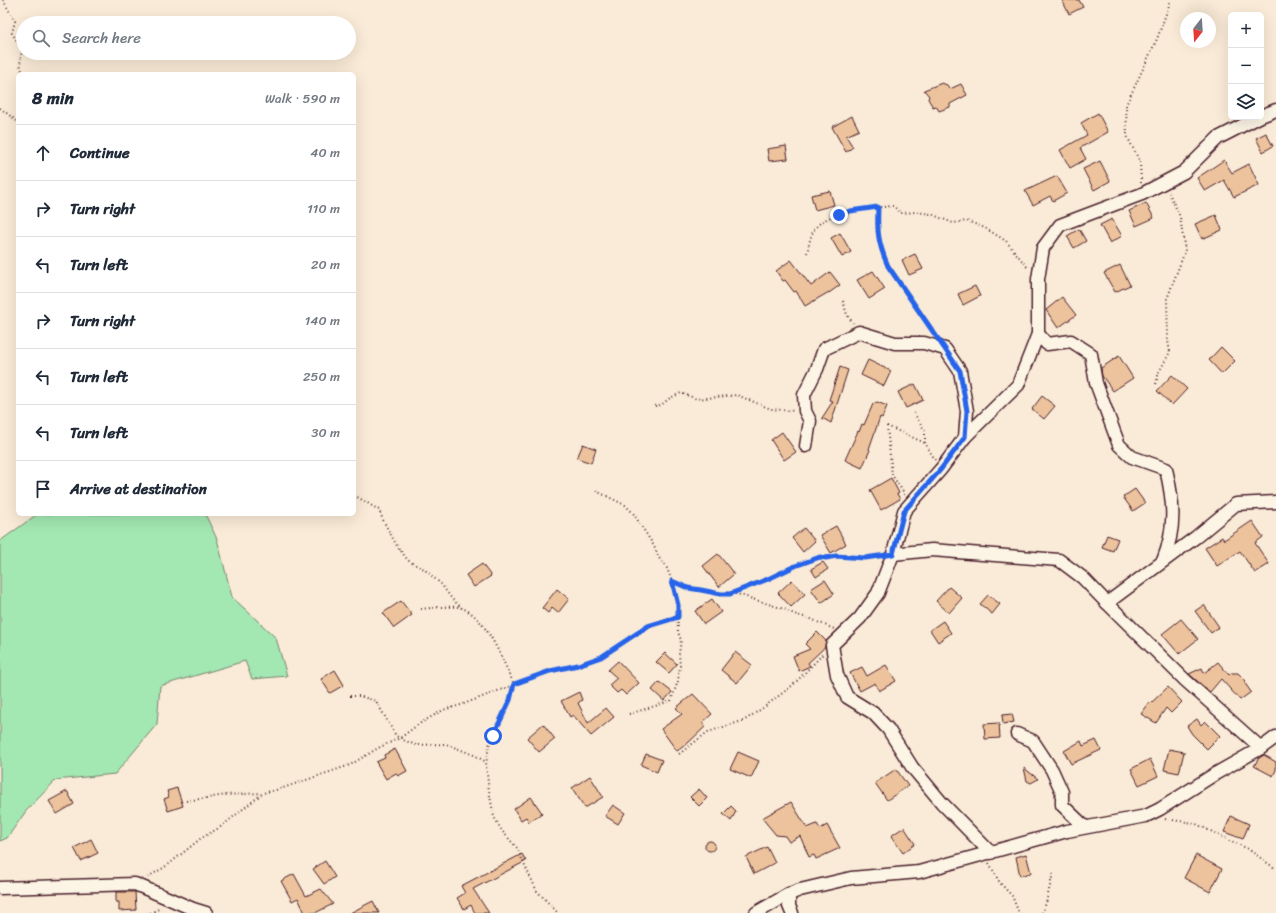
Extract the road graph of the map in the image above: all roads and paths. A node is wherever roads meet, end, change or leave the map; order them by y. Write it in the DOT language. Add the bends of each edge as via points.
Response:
graph roads {
  1 [pos="3,0"];
  2 [pos="1171,0"];
  3 [pos="16,39"];
  4 [pos="21,60"];
  5 [pos="22,72"];
  6 [pos="0,108"];
  7 [pos="1276,110"];
  8 [pos="1264,115"];
  9 [pos="16,120"];
  10 [pos="1254,120"];
  11 [pos="1164,182"];
  12 [pos="1142,194"];
  13 [pos="878,207"];
  14 [pos="807,253"];
  15 [pos="1038,280"];
  16 [pos="843,301"];
  17 [pos="860,332"];
  18 [pos="1038,334"];
  19 [pos="945,349"];
  20 [pos="1156,384"];
  21 [pos="655,406"];
  22 [pos="805,411"];
  23 [pos="914,413"];
  24 [pos="965,437"];
  25 [pos="925,443"];
  26 [pos="806,446"];
  27 [pos="941,469"];
  28 [pos="596,491"];
  29 [pos="356,496"];
  30 [pos="1276,502"];
  31 [pos="904,511"];
  32 [pos="893,554"];
  33 [pos="1163,562"];
  34 [pos="672,581"];
  35 [pos="730,594"];
  36 [pos="1107,603"];
  37 [pos="421,609"];
  38 [pos="463,610"];
  39 [pos="678,617"];
  40 [pos="844,634"];
  41 [pos="832,645"];
  42 [pos="514,684"];
  43 [pos="350,696"];
  44 [pos="629,714"];
  45 [pos="1017,734"];
  46 [pos="1276,737"];
  47 [pos="400,738"];
  48 [pos="1261,748"];
  49 [pos="679,754"];
  50 [pos="486,762"];
  51 [pos="263,793"];
  52 [pos="186,801"];
  53 [pos="1146,816"];
  54 [pos="1085,827"];
  55 [pos="990,853"];
  56 [pos="1276,869"];
  57 [pos="1053,872"];
  58 [pos="135,884"];
  59 [pos="0,888"];
  60 [pos="789,894"];
  61 [pos="206,913"];
  62 [pos="558,913"];
  63 [pos="756,913"];
  64 [pos="792,913"];
  65 [pos="1019,913"];
  66 [pos="1042,913"];
  1 -- 3 [label="path" via="15,21 12,33"];
  2 -- 12 [label="path" via="1157,39 1126,105 1127,136 1140,162"];
  4 -- 5 [label="path"];
  6 -- 9 [label="path"];
  7 -- 8 [label="street"];
  10 -- 11 [label="street" via="1218,138 1184,172"];
  11 -- 12 [label="street"];
  11 -- 20 [label="path" via="1180,217 1185,251 1167,299 1170,352 1159,372"];
  12 -- 15 [label="street" via="1060,225 1043,248"];
  13 -- 14 [label="path" via="827,218 814,229"];
  13 -- 15 [label="path" via="893,206 901,213 931,214 953,223 967,222 985,228 1006,241"];
  13 -- 19 [label="path" via="877,231 888,266"];
  15 -- 18 [label="street"];
  16 -- 17 [label="path" via="848,315"];
  17 -- 19 [label="street" via="895,343 924,343"];
  17 -- 22 [label="street" via="824,349 804,395"];
  18 -- 24 [label="street" via="1018,385"];
  18 -- 33 [label="street" via="1047,344 1071,341 1091,354 1096,383 1119,445 1132,456 1166,469 1173,521"];
  19 -- 24 [label="street" via="960,371 967,411"];
  21 -- 22 [label="path" via="661,406 681,393 697,399 737,395 771,409"];
  22 -- 26 [label="street" via="810,422"];
  23 -- 25 [label="path" via="925,431"];
  24 -- 27 [label="street"];
  25 -- 27 [label="path"];
  25 -- 31 [label="path" via="887,426 892,475 904,493"];
  27 -- 31 [label="street"];
  28 -- 34 [label="path" via="625,505 633,513 666,566"];
  29 -- 38 [label="path" via="379,510 397,546 407,559 424,569 441,584"];
  30 -- 33 [label="street" via="1236,504"];
  31 -- 32 [label="street"];
  32 -- 35 [label="path" via="865,558 820,557"];
  32 -- 36 [label="street" via="932,550 1059,560 1083,578"];
  32 -- 40 [label="street" via="878,593 860,618"];
  33 -- 36 [label="street"];
  34 -- 35 [label="path" via="688,588"];
  34 -- 39 [label="path"];
  35 -- 40 [label="path" via="784,609"];
  36 -- 48 [label="street"];
  37 -- 38 [label="path" via="458,607"];
  38 -- 42 [label="path" via="472,614 486,628"];
  39 -- 42 [label="path" via="648,626 601,657"];
  39 -- 44 [label="path" via="681,640 680,666 671,701"];
  40 -- 41 [label="street"];
  41 -- 49 [label="path" via="793,685 763,708 746,720 708,732"];
  41 -- 55 [label="street" via="837,676 847,697 873,713 888,729 912,767"];
  42 -- 47 [label="path" via="444,710"];
  42 -- 50 [label="path" via="510,700 489,746"];
  43 -- 47 [label="path" via="376,701 396,736"];
  45 -- 54 [label="street" via="1033,741 1052,770 1062,792 1062,805"];
  46 -- 48 [label="street"];
  47 -- 50 [label="path" via="416,745 446,744"];
  47 -- 51 [label="path" via="350,765"];
  48 -- 53 [label="street"];
  50 -- 62 [label="path" via="494,817 517,848 537,891"];
  51 -- 52 [label="path" via="234,794"];
  51 -- 58 [label="path" via="168,865"];
  53 -- 54 [label="street"];
  53 -- 56 [label="path" via="1194,824 1248,849"];
  54 -- 55 [label="street"];
  55 -- 60 [label="street" via="919,872 852,878"];
  55 -- 65 [label="path" via="985,856 1000,883 1012,896"];
  57 -- 66 [label="path"];
  58 -- 59 [label="street"];
  58 -- 61 [label="street"];
  60 -- 63 [label="street"];
  60 -- 64 [label="street"];
}
